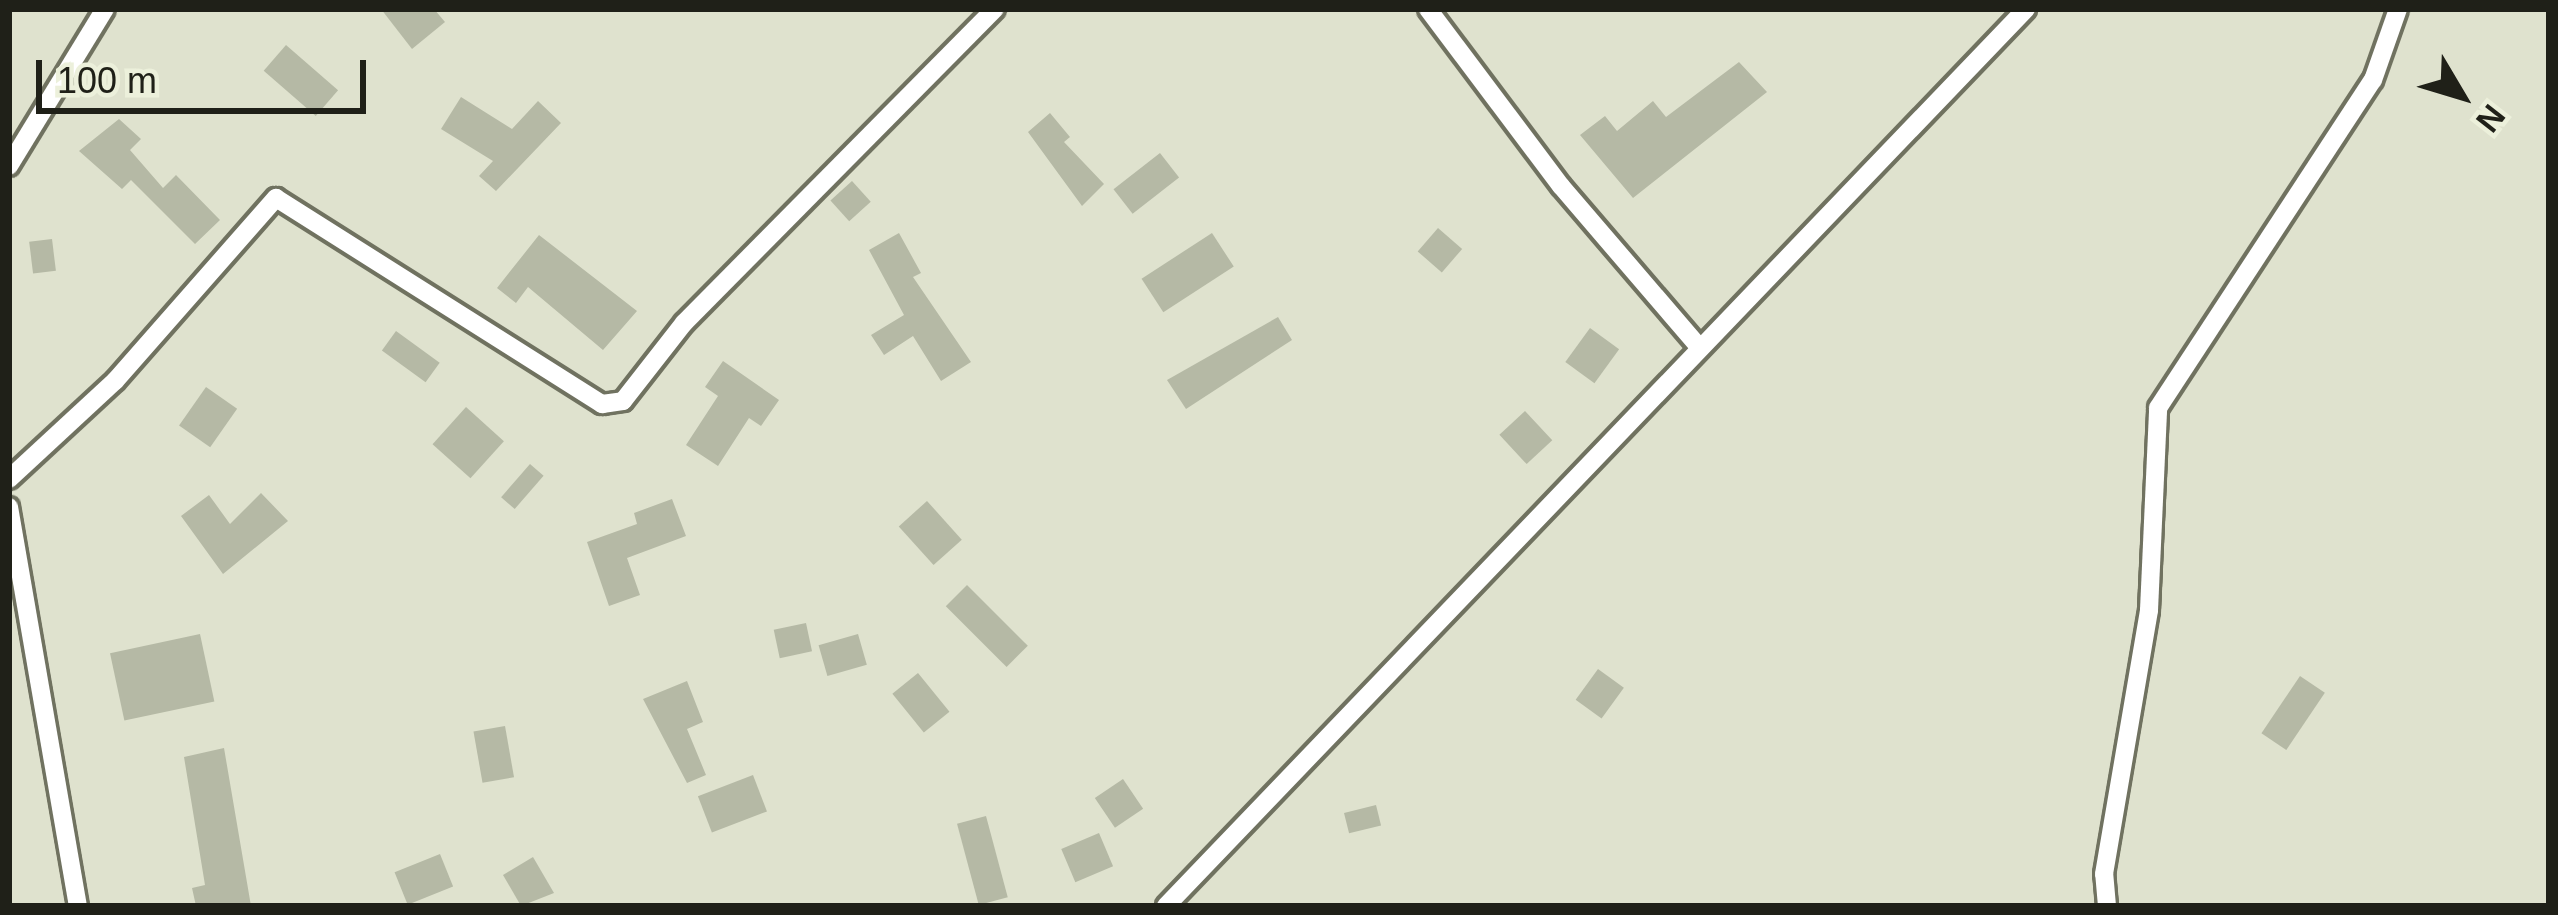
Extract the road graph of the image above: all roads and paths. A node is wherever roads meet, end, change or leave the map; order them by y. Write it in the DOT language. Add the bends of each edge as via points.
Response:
graph roads {
  1 [pos="995,9"];
  2 [pos="1428,9"];
  3 [pos="2026,9"];
  4 [pos="2398,9"];
  5 [pos="96,14"];
  6 [pos="9,166"];
  7 [pos="1700,347"];
  8 [pos="9,478"];
  9 [pos="9,507"];
  10 [pos="11,555"];
  11 [pos="78,906"];
  12 [pos="1166,906"];
  13 [pos="2107,906"];
  1 -- 8 [label="street" via="684,323 623,401 602,404 276,198 115,381"];
  2 -- 7 [label="street" via="1561,186"];
  3 -- 7 [label="street"];
  4 -- 13 [label="street" via="2373,80 2158,408 2149,610 2104,874"];
  5 -- 6 [label="street"];
  7 -- 12 [label="street"];
  9 -- 10 [label="street"];
  10 -- 11 [label="street"];
}
